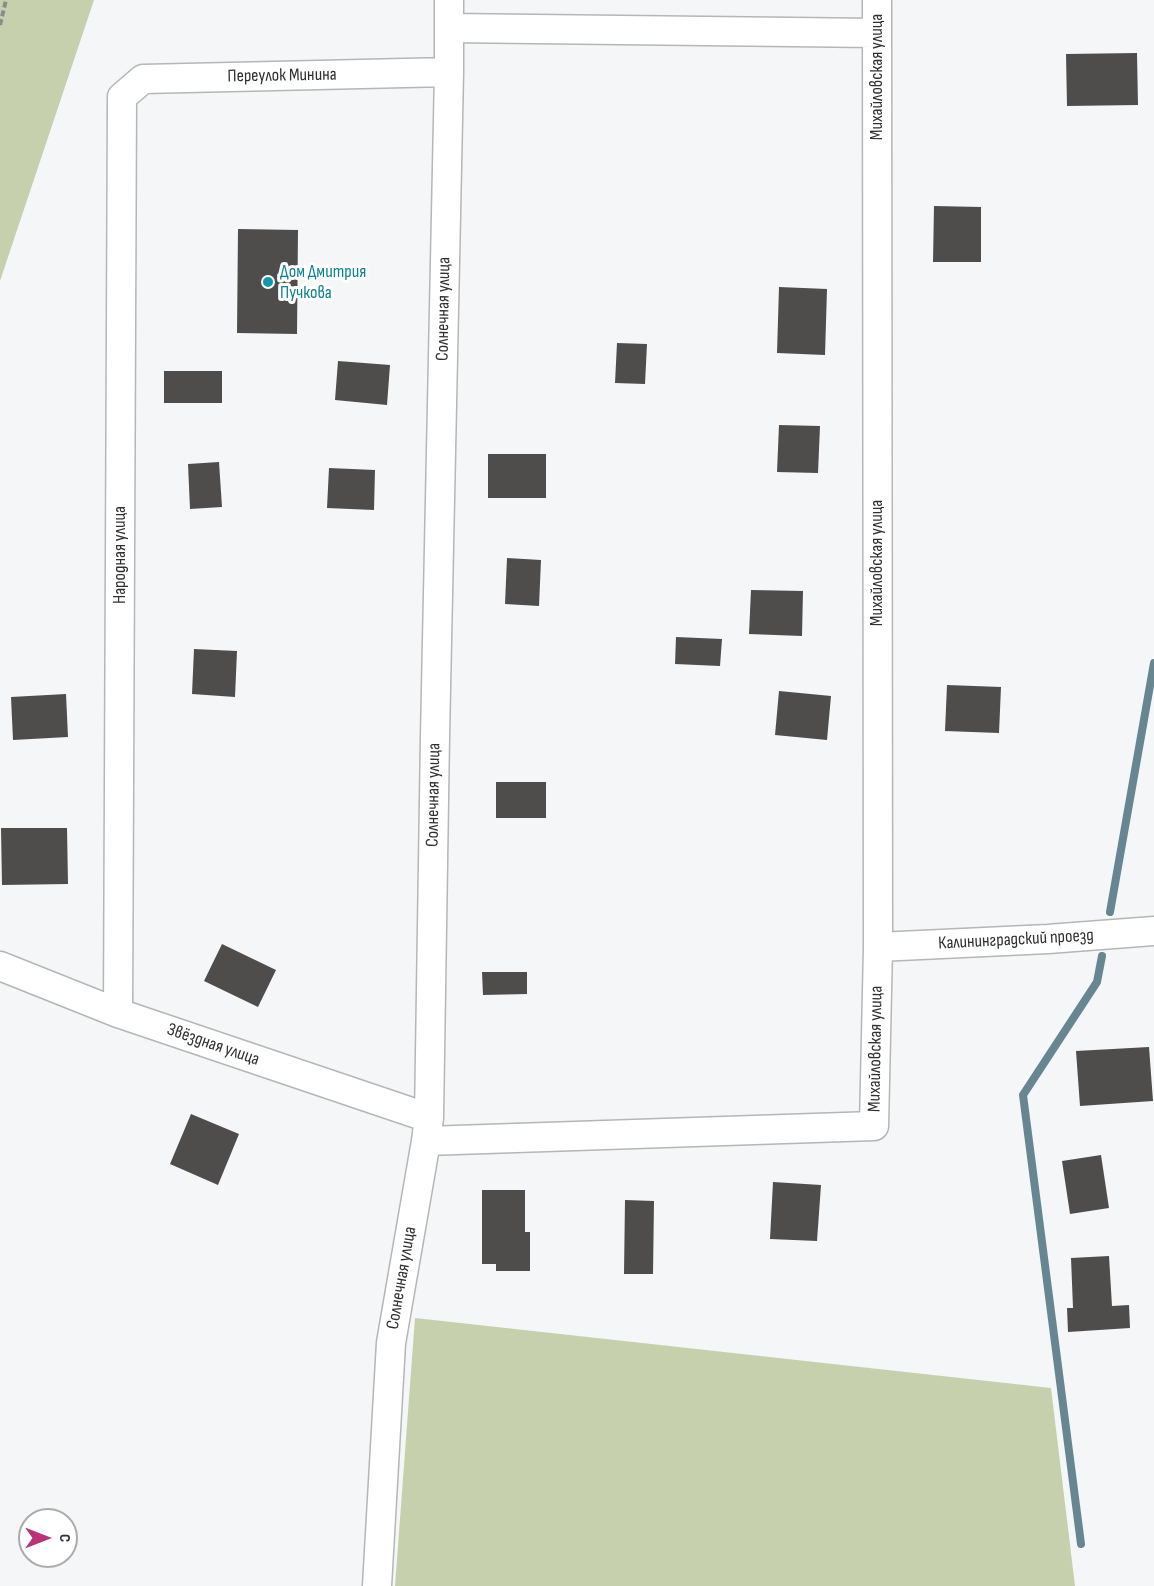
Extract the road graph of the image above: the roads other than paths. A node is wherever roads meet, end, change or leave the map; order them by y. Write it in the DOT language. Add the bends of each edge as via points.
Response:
graph roads {
  1 [pos="449,0"];
  2 [pos="877,0"];
  3 [pos="450,28"];
  4 [pos="877,33"];
  5 [pos="449,72"];
  6 [pos="122,97"];
  7 [pos="1154,931"];
  8 [pos="878,947"];
  9 [pos="0,966"];
  10 [pos="118,1012"];
  11 [pos="428,1129"];
  12 [pos="377,1586"];
  1 -- 3 [label="street, Солнечная улица"];
  2 -- 4 [label="street, Михайловская улица"];
  3 -- 4 [label="street"];
  3 -- 5 [label="street, Солнечная улица"];
  4 -- 8 [label="street, Михайловская улица"];
  5 -- 6 [label="street, Переулок Минина" via="143,79"];
  5 -- 11 [label="street, Солнечная улица"];
  6 -- 10 [label="street, Народная улица"];
  7 -- 8 [label="street, Калининградский проезд"];
  8 -- 11 [label="street, Михайловская улица" via="874,1126"];
  9 -- 10 [label="street, Звёздная улица"];
  10 -- 11 [label="street, Звёздная улица"];
  11 -- 12 [label="street, Солнечная улица" via="391,1343"];
}
